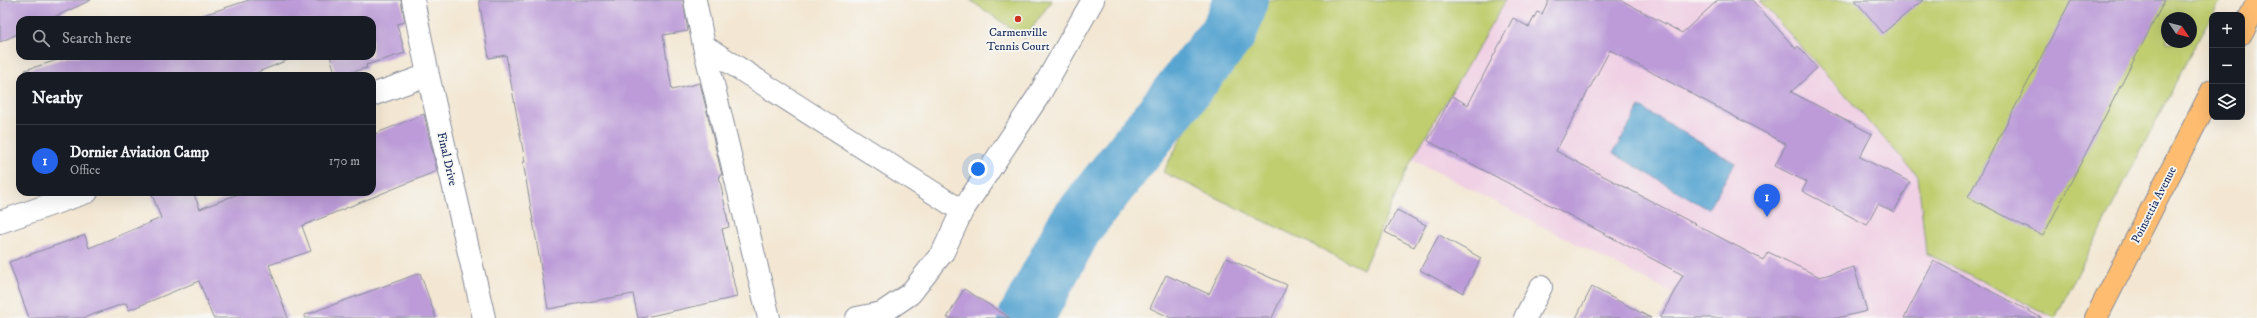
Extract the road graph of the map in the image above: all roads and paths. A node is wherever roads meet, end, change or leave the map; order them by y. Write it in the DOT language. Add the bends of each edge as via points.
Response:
graph roads {
  1 [pos="412,0"];
  2 [pos="695,0"];
  3 [pos="1093,0"];
  4 [pos="2257,3"];
  5 [pos="2245,27"];
  6 [pos="704,46"];
  7 [pos="428,76"];
  8 [pos="376,93"];
  9 [pos="2209,97"];
  10 [pos="75,196"];
  11 [pos="962,211"];
  12 [pos="0,222"];
  13 [pos="1541,287"];
  14 [pos="484,318"];
  15 [pos="769,318"];
  16 [pos="857,318"];
  17 [pos="1525,318"];
  18 [pos="2096,318"];
  1 -- 7 [label="street, Final Drive"];
  2 -- 6 [label="street"];
  3 -- 11 [label="street" via="1039,95"];
  4 -- 5 [label="main road"];
  6 -- 11 [label="street"];
  6 -- 15 [label="street"];
  7 -- 8 [label="street"];
  7 -- 14 [label="street, Final Drive"];
  9 -- 18 [label="main road, Poinsettia Avenue"];
  10 -- 12 [label="street"];
  11 -- 16 [label="street" via="943,252 910,294 882,313"];
  13 -- 17 [label="street"];
}
